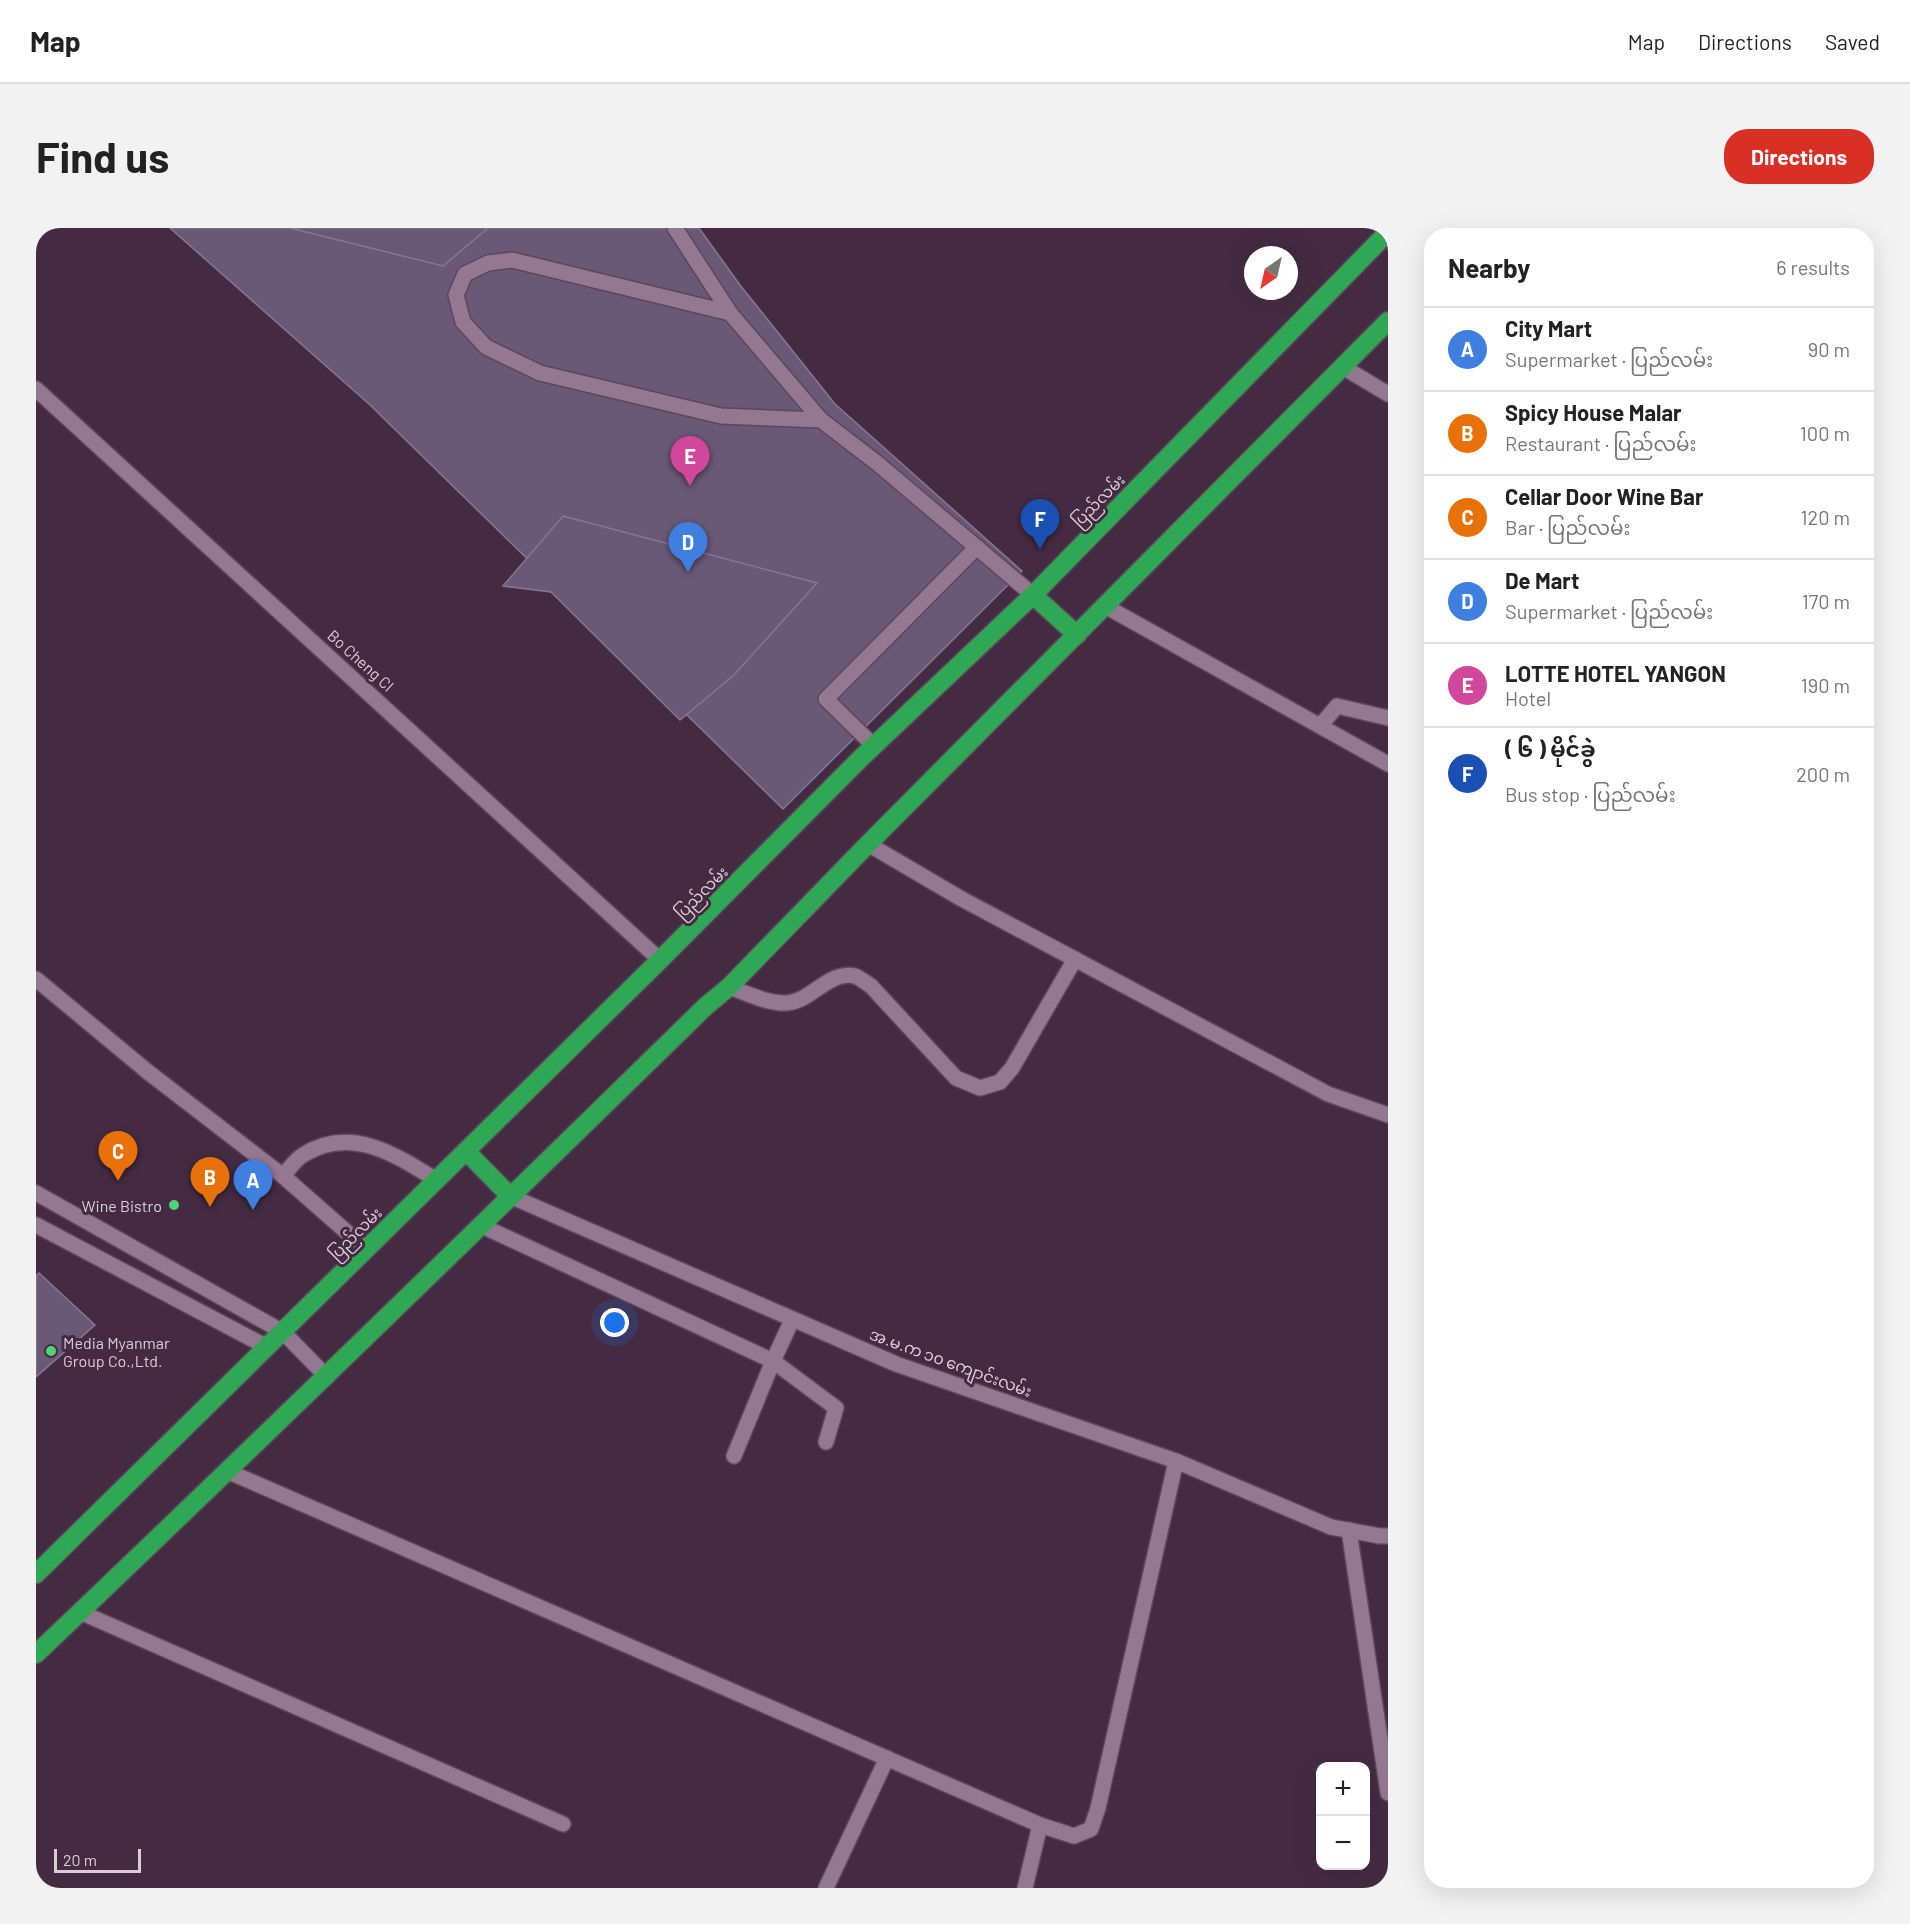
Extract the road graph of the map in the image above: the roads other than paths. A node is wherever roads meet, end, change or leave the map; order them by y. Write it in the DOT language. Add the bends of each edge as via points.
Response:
graph roads {
  1 [pos="675,228"];
  2 [pos="1388,232"];
  3 [pos="730,313"];
  4 [pos="1388,321"];
  5 [pos="1343,368"];
  6 [pos="36,389"];
  7 [pos="1388,394"];
  8 [pos="821,420"];
  9 [pos="977,548"];
  10 [pos="1033,595"];
  11 [pos="1105,606"];
  12 [pos="1077,635"];
  13 [pos="1388,718"];
  14 [pos="1320,726"];
  15 [pos="874,746"];
  16 [pos="1388,764"];
  17 [pos="868,844"];
  18 [pos="1075,959"];
  19 [pos="660,960"];
  20 [pos="36,979"];
  21 [pos="729,987"];
  22 [pos="1388,1115"];
  23 [pos="466,1151"];
  24 [pos="284,1176"];
  25 [pos="436,1180"];
  26 [pos="36,1193"];
  27 [pos="510,1196"];
  28 [pos="36,1225"];
  29 [pos="480,1226"];
  30 [pos="366,1249"];
  31 [pos="792,1320"];
  32 [pos="283,1332"];
  33 [pos="267,1347"];
  34 [pos="773,1361"];
  35 [pos="327,1377"];
  36 [pos="826,1442"];
  37 [pos="734,1456"];
  38 [pos="1176,1461"];
  39 [pos="227,1471"];
  40 [pos="1348,1530"];
  41 [pos="1388,1536"];
  42 [pos="36,1574"];
  43 [pos="80,1612"];
  44 [pos="36,1654"];
  45 [pos="887,1758"];
  46 [pos="1388,1793"];
  47 [pos="563,1824"];
  48 [pos="1040,1825"];
  49 [pos="826,1888"];
  50 [pos="1025,1888"];
  1 -- 3 [label="street"];
  2 -- 10 [label="highway, ပြည်လမ်း"];
  3 -- 8 [label="street"];
  3 -- 8 [label="street" via="512,261 489,263 465,274 456,295 463,322 486,347 540,373 721,416"];
  4 -- 5 [label="highway"];
  5 -- 7 [label="street"];
  5 -- 11 [label="highway"];
  6 -- 19 [label="street, Bo Cheng Cl"];
  8 -- 9 [label="street"];
  9 -- 10 [label="street"];
  9 -- 15 [label="street" via="826,699"];
  10 -- 12 [label="highway"];
  10 -- 15 [label="highway, ပြည်လမ်း"];
  11 -- 12 [label="highway"];
  11 -- 14 [label="street"];
  12 -- 17 [label="highway"];
  13 -- 14 [label="street" via="1337,706"];
  14 -- 16 [label="street"];
  15 -- 19 [label="highway, ပြည်လမ်း"];
  17 -- 18 [label="street"];
  17 -- 21 [label="highway"];
  18 -- 21 [label="street" via="1012,1068 1000,1082 980,1088 956,1078 871,986 856,976 838,976 804,998 788,1003"];
  18 -- 22 [label="street" via="1328,1094"];
  19 -- 23 [label="highway, ပြည်လမ်း"];
  20 -- 24 [label="street" via="148,1072"];
  21 -- 27 [label="highway"];
  23 -- 25 [label="highway, ပြည်လမ်း"];
  23 -- 27 [label="highway"];
  24 -- 25 [label="street" via="301,1156 330,1142 368,1144 401,1158"];
  24 -- 30 [label="street"];
  25 -- 30 [label="highway, ပြည်လမ်း"];
  26 -- 32 [label="street"];
  27 -- 29 [label="highway"];
  27 -- 31 [label="street, အ.မ.က ၁၀ ကျောင်းလမ်း"];
  28 -- 33 [label="street"];
  29 -- 34 [label="street"];
  29 -- 35 [label="highway"];
  30 -- 32 [label="highway, ပြည်လမ်း"];
  31 -- 34 [label="street"];
  31 -- 38 [label="street, အ.မ.က ၁၀ ကျောင်းလမ်း" via="896,1364"];
  32 -- 33 [label="highway, ပြည်လမ်း"];
  32 -- 35 [label="street"];
  33 -- 42 [label="highway, ပြည်လမ်း"];
  34 -- 36 [label="street" via="836,1408"];
  34 -- 37 [label="street"];
  35 -- 39 [label="highway"];
  38 -- 40 [label="street, အ.မ.က ၁၀ ကျောင်းလမ်း" via="1331,1527"];
  38 -- 48 [label="street" via="1091,1829 1074,1836"];
  39 -- 43 [label="highway"];
  39 -- 45 [label="street"];
  40 -- 41 [label="street, အ.မ.က ၁၀ ကျောင်းလမ်း"];
  40 -- 46 [label="street"];
  43 -- 44 [label="highway"];
  43 -- 47 [label="street"];
  45 -- 48 [label="street"];
  45 -- 49 [label="street"];
  48 -- 50 [label="street"];
}
